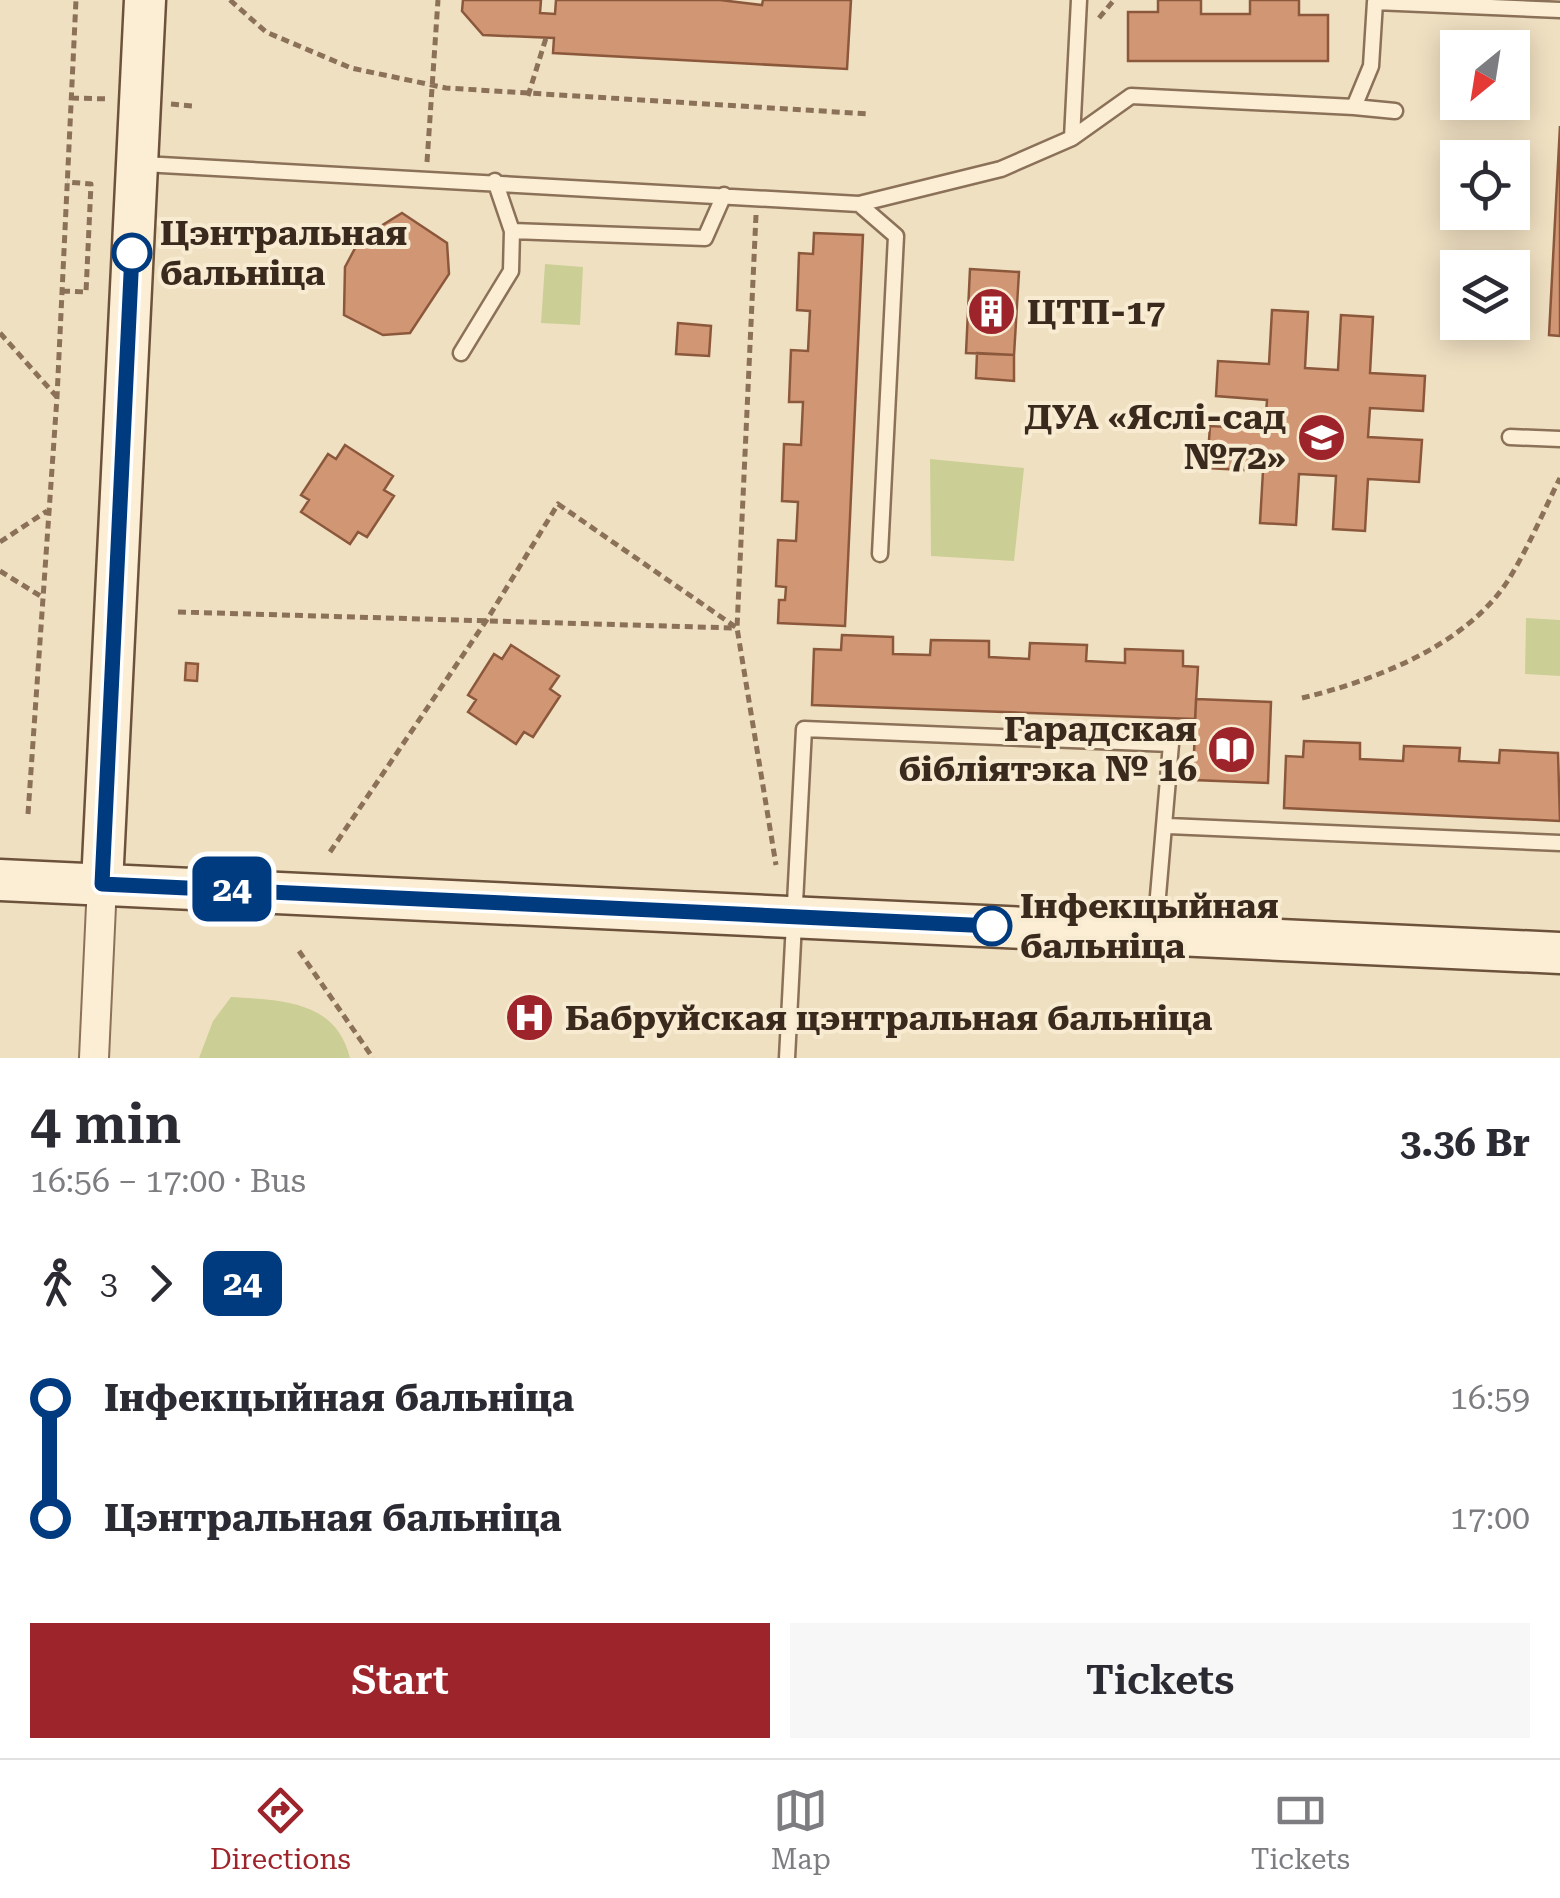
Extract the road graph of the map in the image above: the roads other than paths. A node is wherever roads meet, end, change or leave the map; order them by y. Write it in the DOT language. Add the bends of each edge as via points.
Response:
graph roads {
  1 [pos="145,0"];
  2 [pos="1079,0"];
  3 [pos="1560,10"];
  4 [pos="1354,108"];
  5 [pos="1396,110"];
  6 [pos="1072,138"];
  7 [pos="137,164"];
  8 [pos="495,181"];
  9 [pos="724,195"];
  10 [pos="859,204"];
  11 [pos="512,231"];
  12 [pos="461,352"];
  13 [pos="1510,436"];
  14 [pos="1560,439"];
  15 [pos="880,554"];
  16 [pos="1168,826"];
  17 [pos="1560,844"];
  18 [pos="0,880"];
  19 [pos="102,884"];
  20 [pos="794,916"];
  21 [pos="1155,934"];
  22 [pos="1560,953"];
  23 [pos="94,1058"];
  24 [pos="787,1058"];
  1 -- 7 [label="main road"];
  2 -- 6 [label="lane"];
  3 -- 4 [label="lane" via="1374,2 1371,66"];
  4 -- 5 [label="lane"];
  4 -- 6 [label="lane" via="1131,96"];
  6 -- 10 [label="lane" via="1001,169"];
  7 -- 8 [label="lane"];
  7 -- 19 [label="main road"];
  8 -- 9 [label="lane"];
  8 -- 11 [label="lane"];
  9 -- 10 [label="lane"];
  9 -- 11 [label="lane" via="704,238"];
  10 -- 15 [label="lane" via="896,236"];
  11 -- 12 [label="lane" via="511,271"];
  13 -- 14 [label="lane"];
  16 -- 17 [label="lane"];
  16 -- 20 [label="lane" via="1171,744 804,729"];
  16 -- 21 [label="lane"];
  18 -- 19 [label="main road"];
  19 -- 20 [label="main road"];
  19 -- 23 [label="street"];
  20 -- 21 [label="main road"];
  20 -- 24 [label="lane"];
  21 -- 22 [label="main road"];
}
